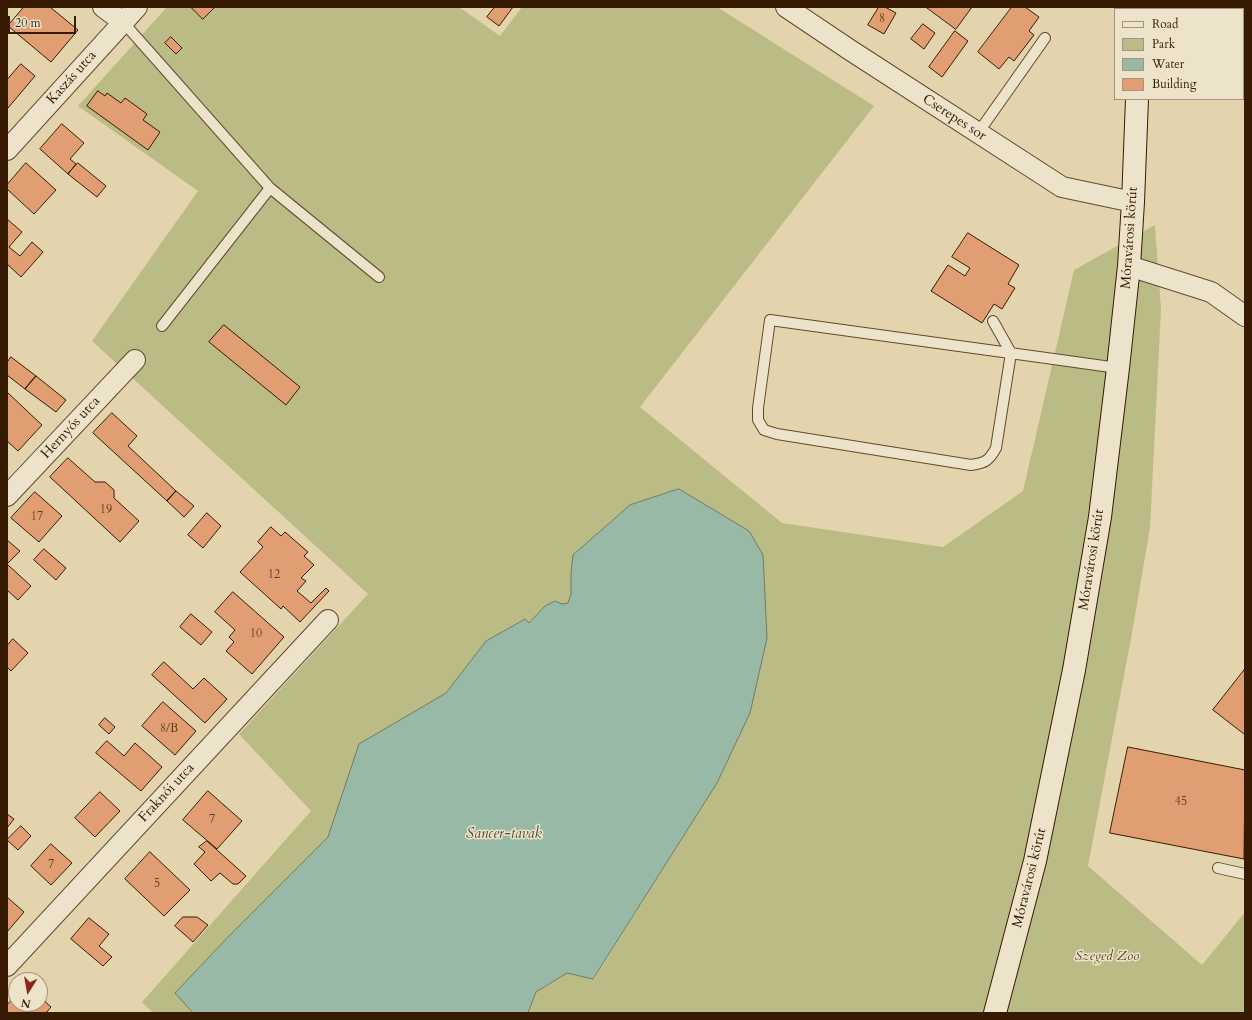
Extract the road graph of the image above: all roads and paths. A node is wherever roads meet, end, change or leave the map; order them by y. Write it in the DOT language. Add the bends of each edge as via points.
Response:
graph roads {
  1 [pos="104,7"];
  2 [pos="137,7"];
  3 [pos="786,7"];
  4 [pos="123,22"];
  5 [pos="1045,38"];
  6 [pos="1138,101"];
  7 [pos="978,133"];
  8 [pos="7,150"];
  9 [pos="270,188"];
  10 [pos="1133,202"];
  11 [pos="1129,266"];
  12 [pos="380,277"];
  13 [pos="1245,316"];
  14 [pos="993,321"];
  15 [pos="162,326"];
  16 [pos="1011,353"];
  17 [pos="135,360"];
  18 [pos="1118,368"];
  19 [pos="7,496"];
  20 [pos="328,620"];
  21 [pos="1218,868"];
  22 [pos="1245,874"];
  23 [pos="7,966"];
  24 [pos="995,1013"];
  1 -- 4 [label="street"];
  2 -- 4 [label="street, Kaszás utca"];
  3 -- 7 [label="street, Cserepes sor"];
  4 -- 8 [label="street, Kaszás utca"];
  4 -- 9 [label="lane"];
  5 -- 7 [label="lane"];
  6 -- 10 [label="main road, Móravárosi körút"];
  7 -- 10 [label="street, Cserepes sor" via="1062,187"];
  9 -- 12 [label="lane"];
  9 -- 15 [label="lane"];
  10 -- 11 [label="main road, Móravárosi körút"];
  11 -- 13 [label="street" via="1211,292"];
  11 -- 18 [label="main road, Móravárosi körút"];
  14 -- 16 [label="lane"];
  16 -- 16 [label="lane" via="770,320 758,420 764,430 777,434 971,465 983,463 992,456 996,448"];
  16 -- 18 [label="lane"];
  17 -- 19 [label="street, Hernyós utca"];
  18 -- 24 [label="main road, Móravárosi körút" via="1100,517 1074,670 1035,861"];
  20 -- 23 [label="street, Fraknói utca"];
  21 -- 22 [label="lane"];
}
